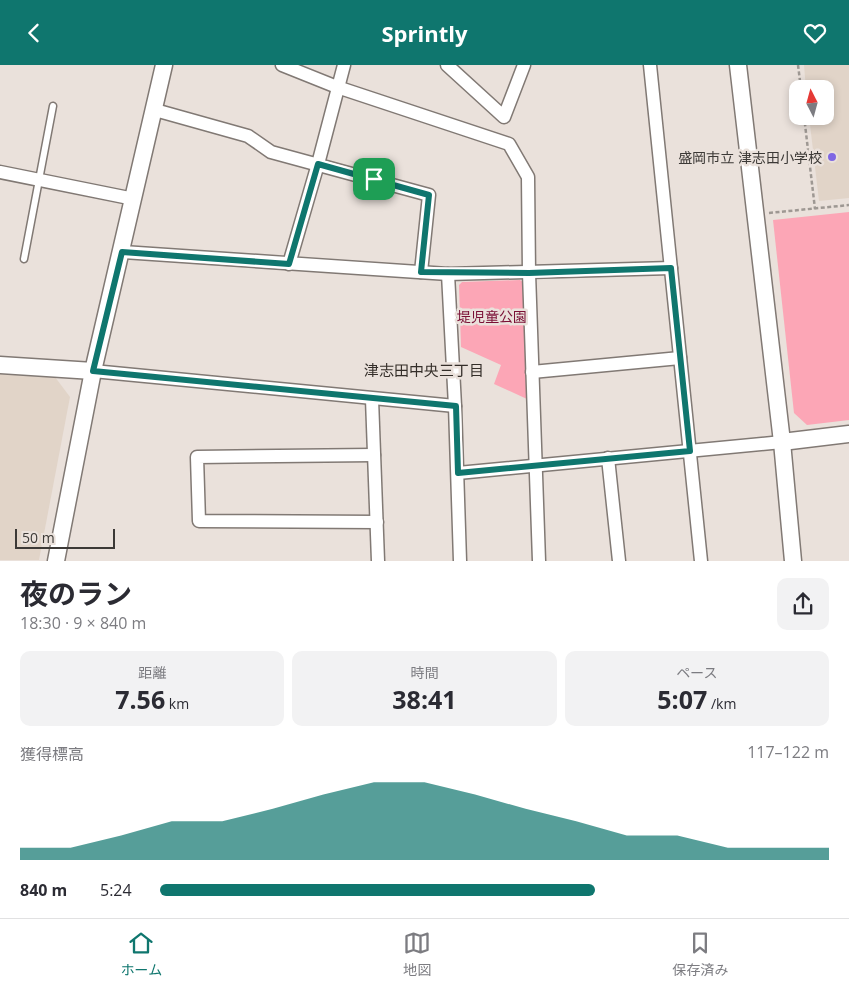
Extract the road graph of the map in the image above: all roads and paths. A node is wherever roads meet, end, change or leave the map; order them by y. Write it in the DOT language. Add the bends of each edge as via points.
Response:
graph roads {
  1 [pos="164,65"];
  2 [pos="282,65"];
  3 [pos="344,65"];
  4 [pos="447,65"];
  5 [pos="524,65"];
  6 [pos="650,65"];
  7 [pos="738,65"];
  8 [pos="798,65"];
  9 [pos="800,80"];
  10 [pos="337,87"];
  11 [pos="53,106"];
  12 [pos="154,110"];
  13 [pos="805,125"];
  14 [pos="318,164"];
  15 [pos="0,172"];
  16 [pos="40,180"];
  17 [pos="134,199"];
  18 [pos="849,205"];
  19 [pos="815,209"];
  20 [pos="755,214"];
  21 [pos="122,252"];
  22 [pos="24,259"];
  23 [pos="289,264"];
  24 [pos="671,268"];
  25 [pos="421,272"];
  26 [pos="529,273"];
  27 [pos="448,274"];
  28 [pos="680,359"];
  29 [pos="0,365"];
  30 [pos="93,371"];
  31 [pos="532,372"];
  32 [pos="372,399"];
  33 [pos="456,406"];
  34 [pos="849,433"];
  35 [pos="782,442"];
  36 [pos="690,451"];
  37 [pos="374,455"];
  38 [pos="608,458"];
  39 [pos="535,465"];
  40 [pos="458,473"];
  41 [pos="377,522"];
  42 [pos="56,561"];
  43 [pos="378,561"];
  44 [pos="460,561"];
  45 [pos="539,561"];
  46 [pos="618,561"];
  47 [pos="702,561"];
  48 [pos="793,561"];
  1 -- 12 [label="street"];
  2 -- 10 [label="street"];
  3 -- 10 [label="street"];
  4 -- 5 [label="street" via="504,117"];
  6 -- 24 [label="street"];
  7 -- 20 [label="street"];
  8 -- 9 [label="path"];
  10 -- 14 [label="street"];
  10 -- 26 [label="street" via="509,145 528,177"];
  11 -- 16 [label="lane"];
  12 -- 14 [label="street" via="248,136 271,152"];
  12 -- 17 [label="street"];
  13 -- 19 [label="path"];
  14 -- 23 [label="street"];
  14 -- 25 [label="street" via="429,195"];
  15 -- 16 [label="street"];
  16 -- 17 [label="street"];
  16 -- 22 [label="lane"];
  17 -- 21 [label="street"];
  18 -- 19 [label="path"];
  19 -- 20 [label="path"];
  20 -- 35 [label="street"];
  21 -- 23 [label="street"];
  21 -- 30 [label="street"];
  23 -- 25 [label="street"];
  24 -- 26 [label="street"];
  24 -- 28 [label="street"];
  25 -- 27 [label="street"];
  26 -- 27 [label="street"];
  26 -- 31 [label="street"];
  27 -- 33 [label="street"];
  28 -- 31 [label="street"];
  28 -- 36 [label="street"];
  29 -- 30 [label="street"];
  30 -- 32 [label="street"];
  30 -- 42 [label="street"];
  31 -- 39 [label="street"];
  32 -- 33 [label="street"];
  32 -- 37 [label="street"];
  33 -- 40 [label="street"];
  34 -- 35 [label="street"];
  35 -- 36 [label="street"];
  35 -- 48 [label="street"];
  36 -- 38 [label="street"];
  36 -- 47 [label="street"];
  37 -- 41 [label="street"];
  37 -- 41 [label="street" via="198,457 199,521"];
  38 -- 39 [label="street"];
  38 -- 46 [label="street"];
  39 -- 40 [label="street"];
  39 -- 45 [label="street"];
  40 -- 44 [label="street"];
  41 -- 43 [label="street"];
}
